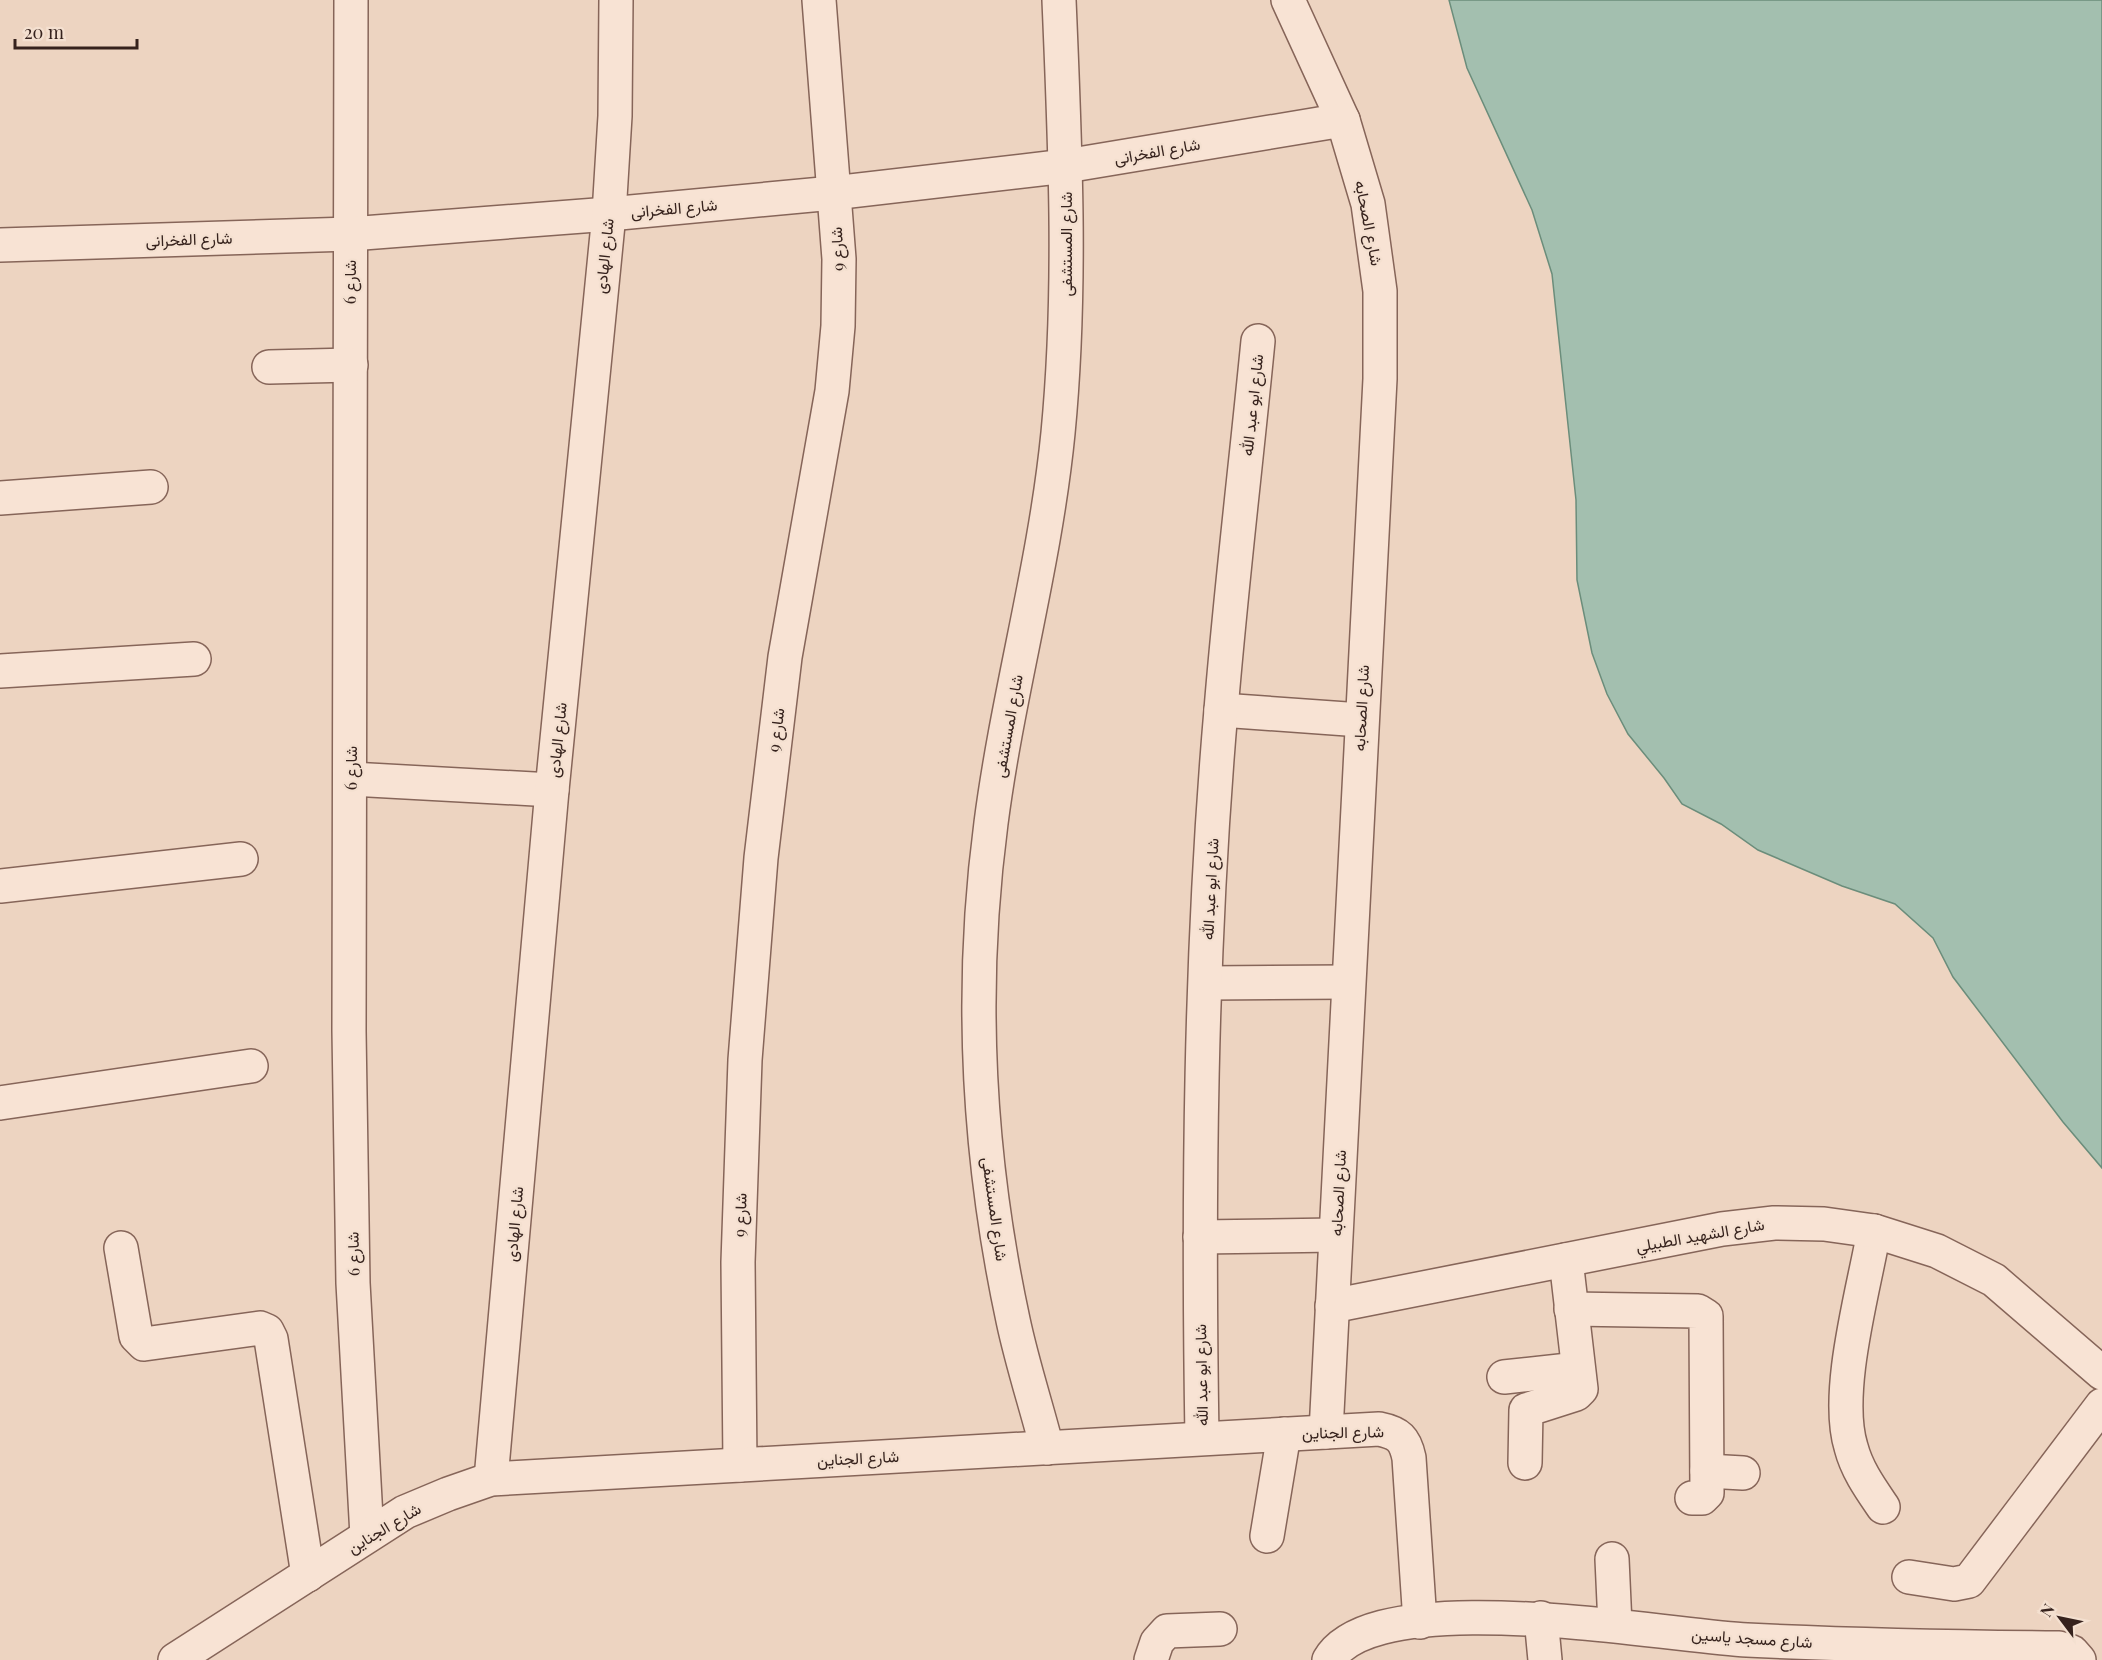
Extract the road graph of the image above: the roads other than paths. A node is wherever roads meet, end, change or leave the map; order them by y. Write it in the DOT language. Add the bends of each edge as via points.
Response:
graph roads {
  1 [pos="351,0"];
  2 [pos="616,0"];
  3 [pos="819,0"];
  4 [pos="1059,0"];
  5 [pos="1288,0"];
  6 [pos="1343,120"];
  7 [pos="1066,166"];
  8 [pos="833,193"];
  9 [pos="609,214"];
  10 [pos="350,234"];
  11 [pos="0,245"];
  12 [pos="1258,342"];
  13 [pos="351,365"];
  14 [pos="269,367"];
  15 [pos="151,487"];
  16 [pos="0,498"];
  17 [pos="194,659"];
  18 [pos="0,671"];
  19 [pos="1221,710"];
  20 [pos="1361,720"];
  21 [pos="351,778"];
  22 [pos="552,790"];
  23 [pos="241,859"];
  24 [pos="0,886"];
  25 [pos="1348,982"];
  26 [pos="1206,983"];
  27 [pos="251,1066"];
  28 [pos="0,1103"];
  29 [pos="1875,1231"];
  30 [pos="1335,1235"];
  31 [pos="1200,1237"];
  32 [pos="122,1248"];
  33 [pos="1566,1260"];
  34 [pos="1332,1306"];
  35 [pos="1571,1309"];
  36 [pos="1578,1369"];
  37 [pos="2102,1372"];
  38 [pos="1504,1377"];
  39 [pos="2102,1405"];
  40 [pos="1326,1432"];
  41 [pos="1284,1434"];
  42 [pos="1202,1438"];
  43 [pos="1047,1448"];
  44 [pos="1525,1463"];
  45 [pos="740,1465"];
  46 [pos="491,1479"];
  47 [pos="1717,1483"];
  48 [pos="1883,1507"];
  49 [pos="367,1536"];
  50 [pos="1267,1536"];
  51 [pos="1612,1559"];
  52 [pos="308,1575"];
  53 [pos="1909,1577"];
  54 [pos="1541,1618"];
  55 [pos="1420,1622"];
  56 [pos="1615,1625"];
  57 [pos="1220,1629"];
  58 [pos="1744,1650"];
  59 [pos="1868,1653"];
  60 [pos="175,1660"];
  61 [pos="1151,1660"];
  62 [pos="1329,1660"];
  63 [pos="1545,1660"];
  64 [pos="2079,1660"];
  1 -- 10 [label="street, شارع 6"];
  2 -- 9 [label="street, شارع الهادى"];
  3 -- 8 [label="street, شارع 9"];
  4 -- 7 [label="street, شارع المستشفى"];
  5 -- 6 [label="street, شارع الصحابه"];
  6 -- 7 [label="street, شارع الفخرانى"];
  6 -- 20 [label="street, شارع الصحابه" via="1368,204 1380,291 1380,379"];
  7 -- 8 [label="street, شارع الفخرانى"];
  7 -- 43 [label="street, شارع المستشفى" via="1067,298 1058,434 1039,569 1011,702 991,825 979,950 980,1074 991,1198 1013,1321"];
  8 -- 9 [label="street, شارع الفخرانى"];
  8 -- 45 [label="street, شارع 9" via="839,259 832,391 785,657 761,858 745,1060 738,1262"];
  9 -- 10 [label="street, شارع الفخرانى"];
  9 -- 22 [label="street, شارع الهادى"];
  10 -- 11 [label="street, شارع الفخرانى"];
  10 -- 13 [label="street, شارع 6"];
  12 -- 19 [label="street, شارع ابو عبد الله"];
  13 -- 14 [label="street"];
  13 -- 21 [label="street, شارع 6"];
  15 -- 16 [label="street"];
  17 -- 18 [label="street"];
  19 -- 20 [label="street"];
  19 -- 26 [label="street, شارع ابو عبد الله"];
  20 -- 25 [label="street, شارع الصحابه"];
  21 -- 22 [label="street"];
  21 -- 49 [label="street, شارع 6" via="353,1284"];
  22 -- 46 [label="street, شارع الهادى"];
  23 -- 24 [label="street"];
  25 -- 26 [label="street"];
  25 -- 30 [label="street, شارع الصحابه"];
  26 -- 31 [label="street, شارع ابو عبد الله"];
  27 -- 28 [label="street"];
  29 -- 33 [label="street, شارع الشهيد الطبيلي" via="1773,1223 1722,1229"];
  29 -- 37 [label="street, شارع الشهيد الطبيلي" via="1937,1251 1994,1280"];
  29 -- 48 [label="street" via="1847,1379 1845,1413 1851,1447 1864,1479"];
  30 -- 31 [label="street"];
  30 -- 34 [label="street, شارع الصحابه"];
  31 -- 42 [label="street, شارع ابو عبد الله"];
  32 -- 52 [label="street" via="136,1336 144,1344 260,1328 267,1331"];
  33 -- 34 [label="street, شارع الشهيد الطبيلي"];
  33 -- 35 [label="street"];
  34 -- 40 [label="street, شارع الصحابه"];
  35 -- 36 [label="street"];
  35 -- 47 [label="street" via="1698,1311 1706,1316"];
  36 -- 38 [label="street"];
  36 -- 44 [label="street" via="1578,1393 1524,1413"];
  39 -- 53 [label="street" via="1969,1581 1954,1584"];
  40 -- 41 [label="street, شارع الجناين"];
  40 -- 55 [label="street, شارع الجناين" via="1379,1429 1395,1432 1406,1442"];
  41 -- 42 [label="street, شارع الجناين"];
  41 -- 50 [label="street"];
  42 -- 43 [label="street, شارع الجناين"];
  43 -- 45 [label="street, شارع الجناين"];
  45 -- 46 [label="street, شارع الجناين"];
  46 -- 49 [label="street, شارع الجناين" via="405,1512"];
  49 -- 52 [label="street, شارع الجناين"];
  51 -- 56 [label="street"];
  52 -- 60 [label="street, شارع الجناين"];
  54 -- 55 [label="street, شارع مسجد ياسين"];
  54 -- 56 [label="street, شارع مسجد ياسين"];
  54 -- 63 [label="street"];
  55 -- 62 [label="street, شارع مسجد ياسين" via="1380,1626 1353,1637"];
  56 -- 58 [label="street, شارع مسجد ياسين"];
  57 -- 61 [label="street" via="1167,1631 1157,1642"];
  58 -- 59 [label="street, شارع مسجد ياسين"];
  59 -- 64 [label="street, شارع مسجد ياسين" via="2059,1648 2072,1652"];
}
